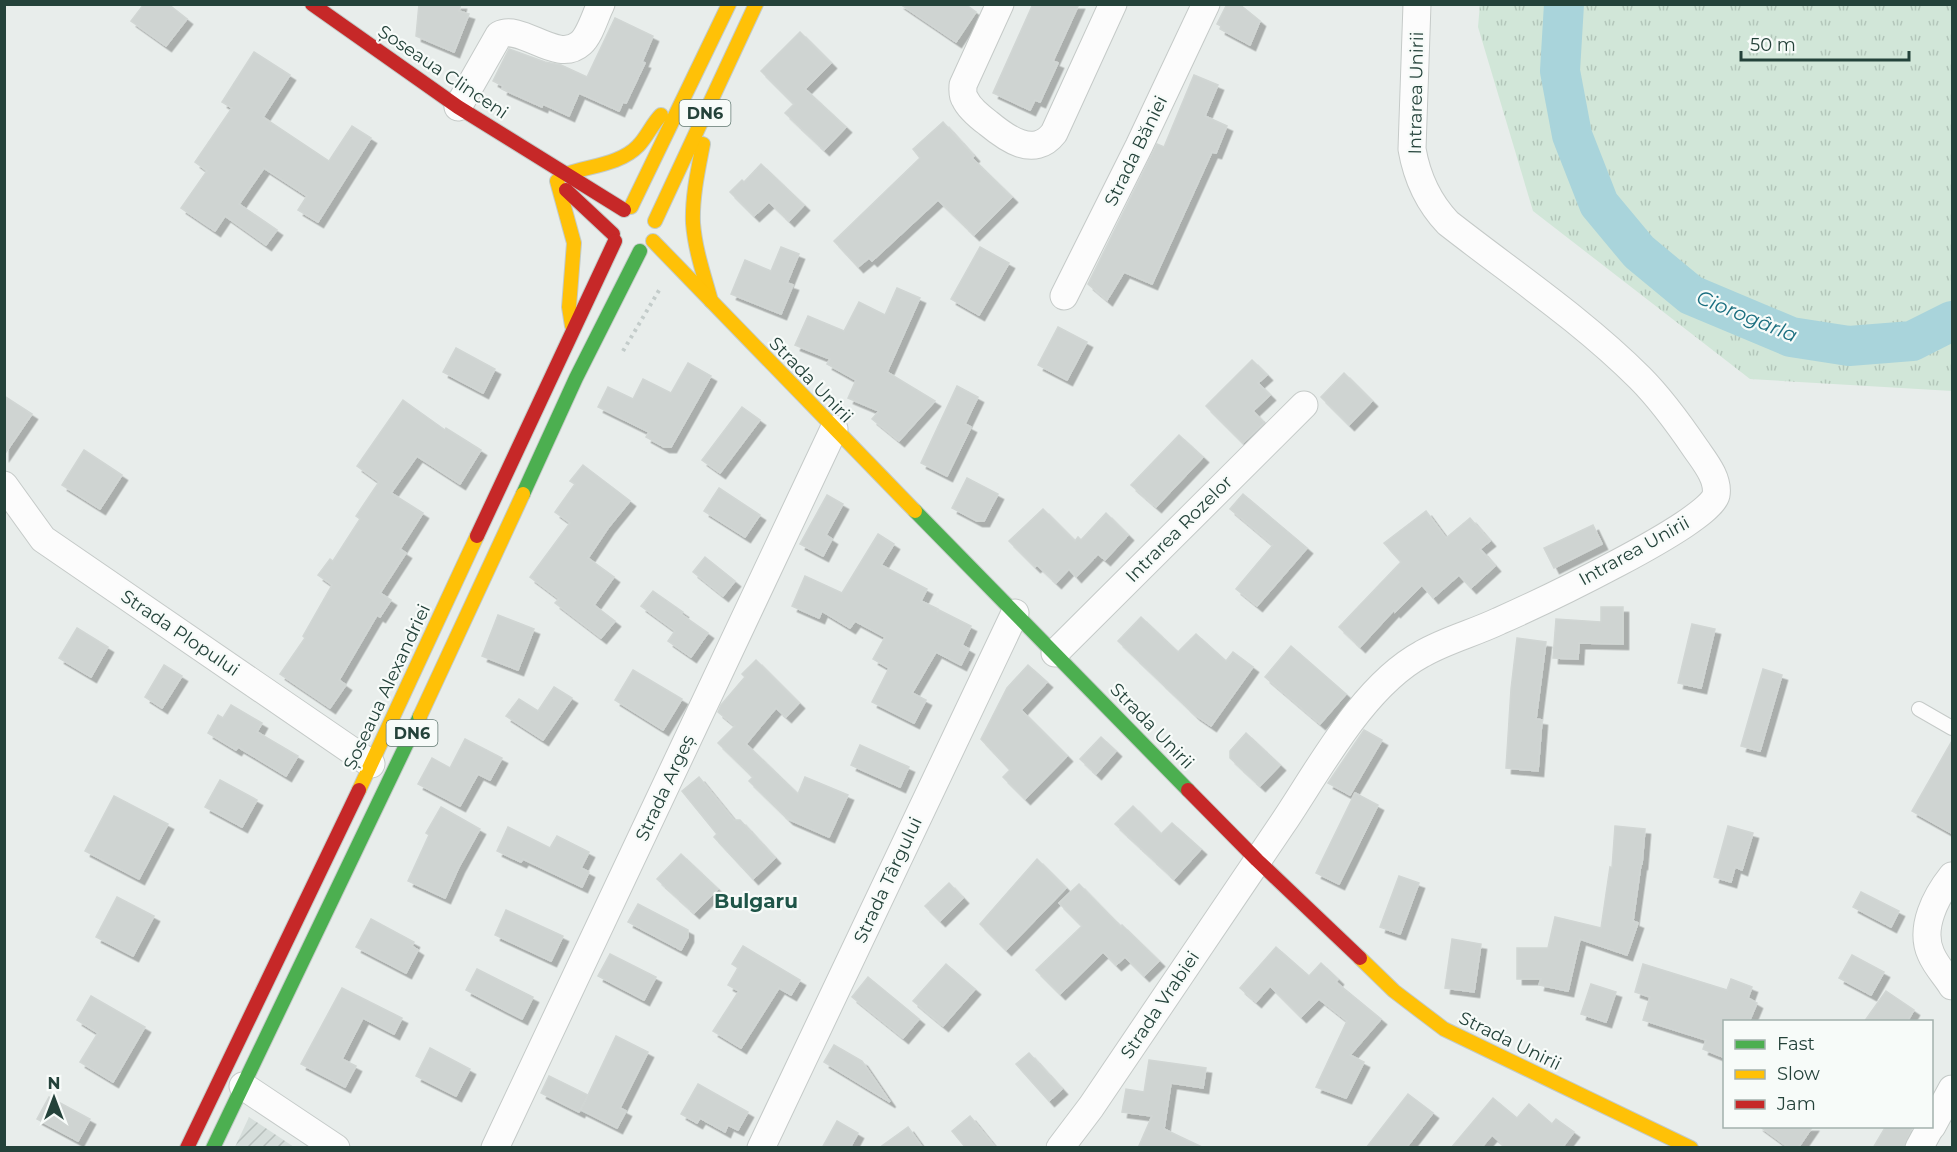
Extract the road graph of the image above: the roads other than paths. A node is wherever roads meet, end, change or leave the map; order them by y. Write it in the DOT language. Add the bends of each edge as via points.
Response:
graph roads {
  1 [pos="312,4"];
  2 [pos="601,4"];
  3 [pos="729,4"];
  4 [pos="756,4"];
  5 [pos="1000,4"];
  6 [pos="1113,4"];
  7 [pos="1206,4"];
  8 [pos="1417,4"];
  9 [pos="716,91"];
  10 [pos="682,101"];
  11 [pos="458,107"];
  12 [pos="562,178"];
  13 [pos="628,208"];
  14 [pos="655,221"];
  15 [pos="614,237"];
  16 [pos="653,241"];
  17 [pos="640,251"];
  18 [pos="1064,296"];
  19 [pos="711,301"];
  20 [pos="573,333"];
  21 [pos="1304,405"];
  22 [pos="834,429"];
  23 [pos="6,493"];
  24 [pos="1015,613"];
  25 [pos="1055,653"];
  26 [pos="1919,709"];
  27 [pos="1953,728"];
  28 [pos="371,764"];
  29 [pos="1257,860"];
  30 [pos="1953,876"];
  31 [pos="1953,986"];
  32 [pos="243,1086"];
  33 [pos="1953,1089"];
  34 [pos="1933,1123"];
  35 [pos="1930,1128"];
  36 [pos="187,1148"];
  37 [pos="213,1148"];
  38 [pos="336,1148"];
  39 [pos="495,1148"];
  40 [pos="761,1148"];
  41 [pos="1060,1148"];
  42 [pos="1691,1148"];
  43 [pos="1919,1148"];
  1 -- 11 [label="main road, Șoseaua Clinceni"];
  2 -- 11 [label="street" via="583,41 568,49 508,32 499,35"];
  3 -- 10 [label="main road, DN6"];
  4 -- 9 [label="main road, DN6"];
  5 -- 6 [label="street" via="963,85 963,97 1007,139 1030,145 1045,142 1054,133"];
  7 -- 18 [label="street, Strada Băniei"];
  8 -- 29 [label="street, Intrarea Unirii" via="1412,149 1415,168 1431,203 1448,223 1578,323 1641,379 1707,465 1716,486 1715,498 1709,507 1670,534 1561,592 1436,647 1405,665 1365,704"];
  9 -- 14 [label="main road, DN6"];
  9 -- 19 [label="main road" via="700,155 693,215"];
  10 -- 12 [label="main road" via="659,116 637,147 623,156"];
  10 -- 13 [label="main road, DN6"];
  11 -- 12 [label="main road, Șoseaua Clinceni"];
  12 -- 13 [label="main road, Șoseaua Clinceni"];
  12 -- 15 [label="main road, Șoseaua Clinceni"];
  12 -- 20 [label="main road" via="574,243 569,307"];
  13 -- 14 [label="main road" via="648,212"];
  13 -- 15 [label="main road, DN6" via="614,221"];
  14 -- 16 [label="main road, DN6"];
  15 -- 17 [label="main road" via="625,250"];
  15 -- 20 [label="main road, Șoseaua Alexandriei / DN6"];
  16 -- 17 [label="main road, DN6"];
  16 -- 19 [label="main road, Strada Unirii"];
  17 -- 32 [label="main road, DN6" via="576,378 390,782"];
  19 -- 22 [label="main road, Strada Unirii"];
  20 -- 28 [label="main road, Șoseaua Alexandriei / DN6"];
  21 -- 25 [label="street, Intrarea Rozelor"];
  22 -- 24 [label="main road, Strada Unirii"];
  22 -- 39 [label="street, Strada Argeș"];
  23 -- 28 [label="street, Strada Plopului" via="43,539"];
  24 -- 25 [label="main road, Strada Unirii"];
  24 -- 40 [label="street, Strada Târgului"];
  25 -- 29 [label="main road, Strada Unirii"];
  26 -- 27 [label="lane"];
  28 -- 36 [label="main road, Șoseaua Alexandriei / DN6"];
  29 -- 41 [label="street, Strada Vrabiei"];
  29 -- 42 [label="main road, Strada Unirii" via="1394,991 1444,1029"];
  30 -- 31 [label="street" via="1942,889 1927,941 1932,956"];
  32 -- 37 [label="main road, DN6"];
  32 -- 38 [label="street"];
  33 -- 34 [label="street"];
  35 -- 43 [label="street"];
}
